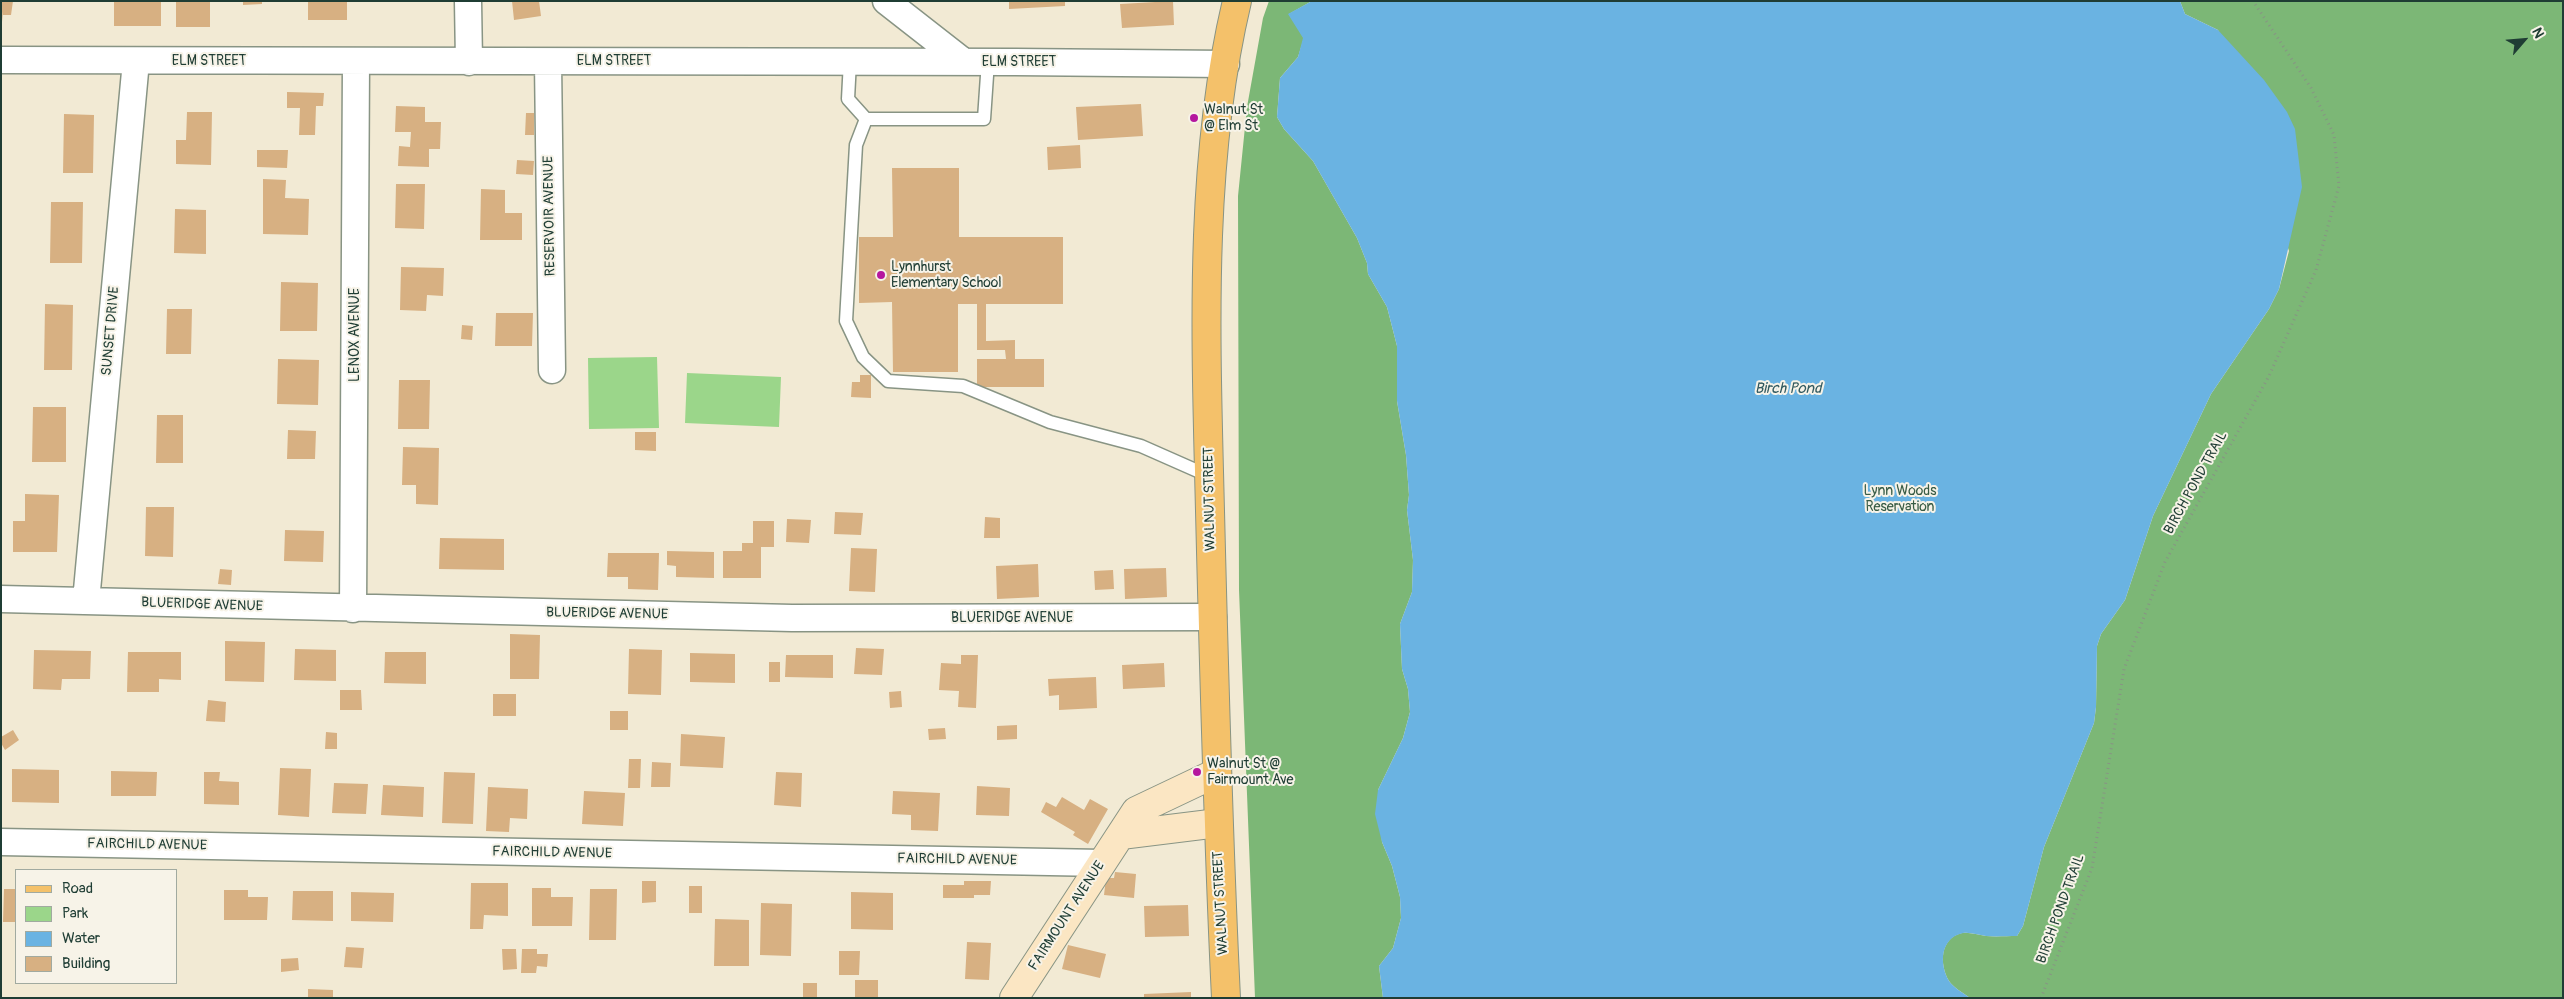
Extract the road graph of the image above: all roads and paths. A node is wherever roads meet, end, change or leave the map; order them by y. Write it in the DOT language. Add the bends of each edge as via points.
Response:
graph roads {
  1 [pos="468,1"];
  2 [pos="886,1"];
  3 [pos="1237,1"];
  4 [pos="2253,1"];
  5 [pos="1,60"];
  6 [pos="136,61"];
  7 [pos="356,62"];
  8 [pos="469,62"];
  9 [pos="548,62"];
  10 [pos="850,62"];
  11 [pos="976,62"];
  12 [pos="1226,64"];
  13 [pos="866,119"];
  14 [pos="552,370"];
  15 [pos="1209,476"];
  16 [pos="1,599"];
  17 [pos="86,601"];
  18 [pos="353,609"];
  19 [pos="1213,617"];
  20 [pos="1216,773"];
  21 [pos="1218,823"];
  22 [pos="1121,835"];
  23 [pos="1,842"];
  24 [pos="1102,863"];
  25 [pos="1014,998"];
  26 [pos="1226,998"];
  27 [pos="2041,998"];
  1 -- 8 [label="street"];
  2 -- 11 [label="street"];
  3 -- 12 [label="main road, WALNUT STREET"];
  4 -- 27 [label="path, BIRCH POND TRAIL" via="2311,88 2334,134 2340,186 2312,279 2269,376 2165,562 2124,669 2092,868"];
  5 -- 6 [label="street, ELM STREET"];
  6 -- 7 [label="street, ELM STREET"];
  6 -- 17 [label="street, SUNSET DRIVE"];
  7 -- 8 [label="street, ELM STREET"];
  7 -- 18 [label="street, LENOX AVENUE"];
  8 -- 9 [label="street, ELM STREET"];
  9 -- 10 [label="street, ELM STREET"];
  9 -- 14 [label="street, RESERVOIR AVENUE"];
  10 -- 11 [label="street, ELM STREET"];
  10 -- 13 [label="lane" via="848,99"];
  11 -- 12 [label="street, ELM STREET"];
  11 -- 13 [label="lane" via="984,119"];
  12 -- 15 [label="main road, WALNUT STREET" via="1216,123 1209,249 1206,367"];
  13 -- 15 [label="lane" via="856,145 846,321 863,357 888,381 963,386 1050,422 1141,446"];
  15 -- 19 [label="main road, WALNUT STREET"];
  16 -- 17 [label="street, BLUERIDGE AVENUE"];
  17 -- 18 [label="street, BLUERIDGE AVENUE"];
  18 -- 19 [label="street, BLUERIDGE AVENUE" via="792,618"];
  19 -- 20 [label="main road, WALNUT STREET"];
  20 -- 21 [label="main road, WALNUT STREET"];
  20 -- 22 [label="street, FAIRMOUNT AVENUE" via="1136,812"];
  21 -- 22 [label="street"];
  21 -- 26 [label="main road, WALNUT STREET"];
  22 -- 24 [label="street, FAIRMOUNT AVENUE"];
  23 -- 24 [label="street, FAIRCHILD AVENUE"];
  24 -- 25 [label="street, FAIRMOUNT AVENUE"];
}
